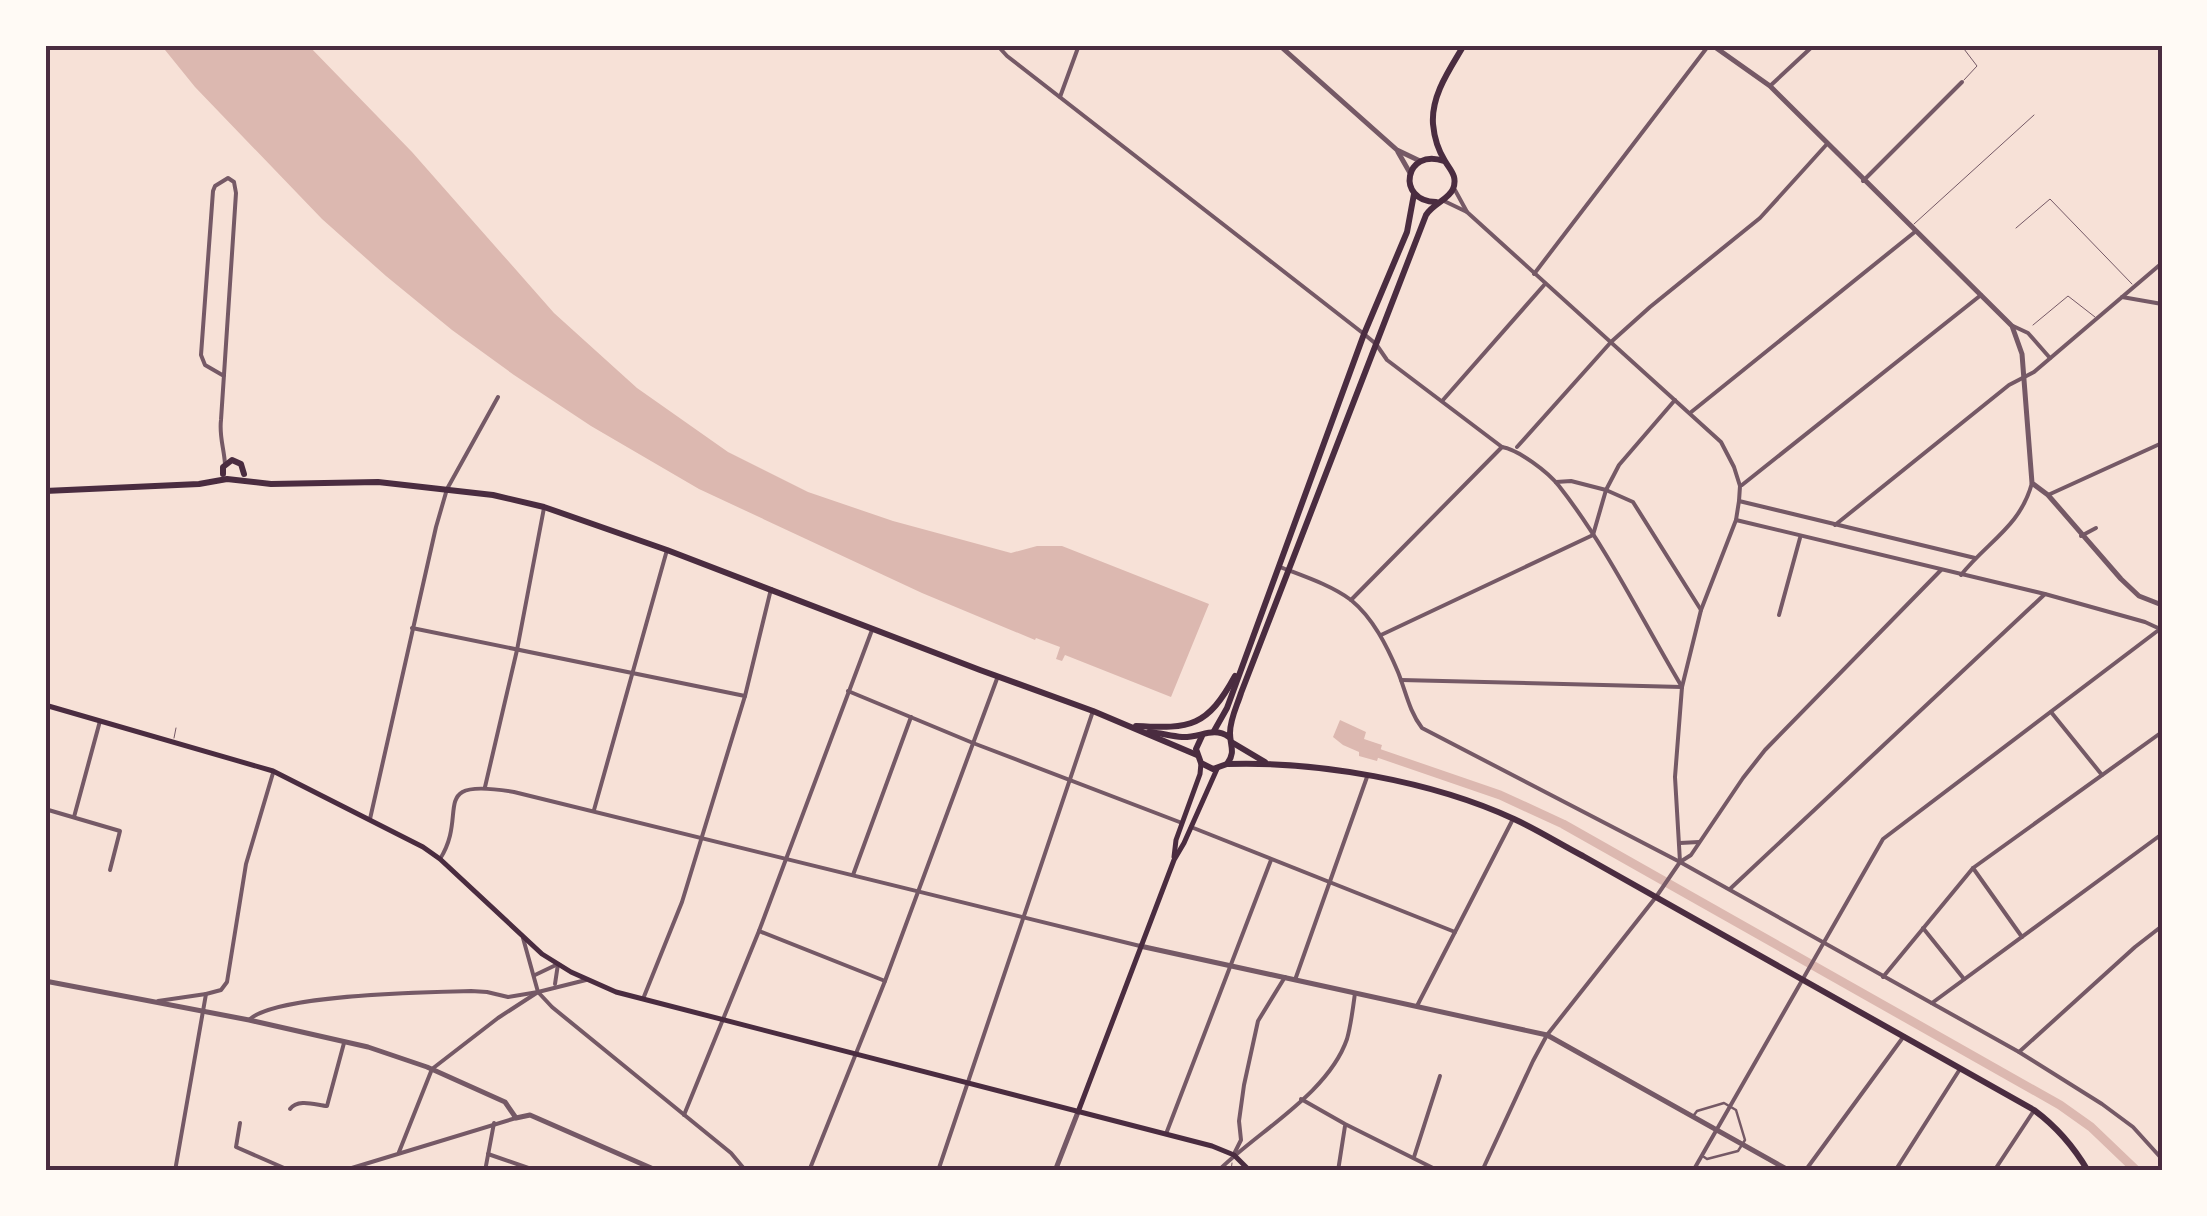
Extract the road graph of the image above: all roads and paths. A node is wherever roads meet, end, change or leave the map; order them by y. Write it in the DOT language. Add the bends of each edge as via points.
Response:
graph roads {
  1 [pos="996,45"];
  2 [pos="1080,45"];
  3 [pos="1279,45"];
  4 [pos="1464,45"];
  5 [pos="1710,45"];
  6 [pos="1814,45"];
  7 [pos="1962,45"];
  8 [pos="1962,82"];
  9 [pos="1770,86"];
  10 [pos="1060,97"];
  11 [pos="2034,115"];
  12 [pos="1434,135"];
  13 [pos="1827,144"];
  14 [pos="1396,150"];
  15 [pos="1423,160"];
  16 [pos="1445,162"];
  17 [pos="1410,174"];
  18 [pos="1863,181"];
  19 [pos="1454,187"];
  20 [pos="1414,194"];
  21 [pos="1439,201"];
  22 [pos="1467,212"];
  23 [pos="1914,228"];
  24 [pos="2016,228"];
  25 [pos="2162,264"];
  26 [pos="1534,274"];
  27 [pos="1545,284"];
  28 [pos="2134,287"];
  29 [pos="1981,295"];
  30 [pos="2122,297"];
  31 [pos="2162,304"];
  32 [pos="2098,319"];
  33 [pos="2034,325"];
  34 [pos="2012,326"];
  35 [pos="1364,334"];
  36 [pos="1611,342"];
  37 [pos="1376,344"];
  38 [pos="2050,358"];
  39 [pos="224,376"];
  40 [pos="2022,378"];
  41 [pos="498,396"];
  42 [pos="1675,400"];
  43 [pos="1442,402"];
  44 [pos="1690,414"];
  45 [pos="2162,444"];
  46 [pos="1502,446"];
  47 [pos="1515,449"];
  48 [pos="229,462"];
  49 [pos="225,477"];
  50 [pos="242,477"];
  51 [pos="1556,482"];
  52 [pos="2032,482"];
  53 [pos="1740,486"];
  54 [pos="447,489"];
  55 [pos="1606,490"];
  56 [pos="45,492"];
  57 [pos="2048,495"];
  58 [pos="1739,501"];
  59 [pos="544,507"];
  60 [pos="1736,520"];
  61 [pos="1835,525"];
  62 [pos="2096,528"];
  63 [pos="1593,535"];
  64 [pos="2081,536"];
  65 [pos="1800,537"];
  66 [pos="668,550"];
  67 [pos="1975,558"];
  68 [pos="1279,566"];
  69 [pos="1290,570"];
  70 [pos="1941,570"];
  71 [pos="1961,574"];
  72 [pos="771,588"];
  73 [pos="2045,594"];
  74 [pos="1351,600"];
  75 [pos="2162,605"];
  76 [pos="1702,610"];
  77 [pos="1779,615"];
  78 [pos="412,628"];
  79 [pos="872,628"];
  80 [pos="2161,630"];
  81 [pos="1380,635"];
  82 [pos="517,650"];
  83 [pos="1245,658"];
  84 [pos="632,674"];
  85 [pos="998,676"];
  86 [pos="1401,680"];
  87 [pos="1682,687"];
  88 [pos="848,692"];
  89 [pos="745,696"];
  90 [pos="45,705"];
  91 [pos="1093,710"];
  92 [pos="2052,712"];
  93 [pos="911,716"];
  94 [pos="100,721"];
  95 [pos="1132,726"];
  96 [pos="176,728"];
  97 [pos="1143,730"];
  98 [pos="1214,731"];
  99 [pos="2162,732"];
  100 [pos="1202,736"];
  101 [pos="173,741"];
  102 [pos="1231,741"];
  103 [pos="974,743"];
  104 [pos="1199,759"];
  105 [pos="1266,763"];
  106 [pos="1227,764"];
  107 [pos="1217,768"];
  108 [pos="273,771"];
  109 [pos="2102,775"];
  110 [pos="1367,776"];
  111 [pos="1069,780"];
  112 [pos="485,787"];
  113 [pos="45,809"];
  114 [pos="594,812"];
  115 [pos="74,817"];
  116 [pos="1512,818"];
  117 [pos="370,820"];
  118 [pos="1182,824"];
  119 [pos="1191,827"];
  120 [pos="2162,834"];
  121 [pos="700,837"];
  122 [pos="1680,842"];
  123 [pos="1699,842"];
  124 [pos="785,858"];
  125 [pos="440,859"];
  126 [pos="1174,860"];
  127 [pos="1271,860"];
  128 [pos="1680,862"];
  129 [pos="1973,868"];
  130 [pos="110,870"];
  131 [pos="853,874"];
  132 [pos="1331,882"];
  133 [pos="1730,889"];
  134 [pos="919,891"];
  135 [pos="1656,897"];
  136 [pos="1024,917"];
  137 [pos="2162,926"];
  138 [pos="1923,928"];
  139 [pos="759,931"];
  140 [pos="1455,932"];
  141 [pos="2022,937"];
  142 [pos="523,938"];
  143 [pos="1823,944"];
  144 [pos="1140,946"];
  145 [pos="558,964"];
  146 [pos="1230,965"];
  147 [pos="534,976"];
  148 [pos="1285,977"];
  149 [pos="1883,977"];
  150 [pos="1964,979"];
  151 [pos="586,980"];
  152 [pos="1295,980"];
  153 [pos="1803,980"];
  154 [pos="885,981"];
  155 [pos="45,983"];
  156 [pos="555,986"];
  157 [pos="538,992"];
  158 [pos="1355,993"];
  159 [pos="206,994"];
  160 [pos="642,999"];
  161 [pos="148,1002"];
  162 [pos="1931,1004"];
  163 [pos="1417,1006"];
  164 [pos="204,1012"];
  165 [pos="249,1020"];
  166 [pos="722,1020"];
  167 [pos="1547,1035"];
  168 [pos="1904,1036"];
  169 [pos="344,1042"];
  170 [pos="2018,1052"];
  171 [pos="856,1055"];
  172 [pos="1960,1068"];
  173 [pos="432,1069"];
  174 [pos="1440,1076"];
  175 [pos="968,1084"];
  176 [pos="1301,1100"];
  177 [pos="1733,1108"];
  178 [pos="290,1109"];
  179 [pos="2034,1110"];
  180 [pos="1078,1112"];
  181 [pos="684,1115"];
  182 [pos="1694,1116"];
  183 [pos="516,1118"];
  184 [pos="240,1123"];
  185 [pos="494,1123"];
  186 [pos="1345,1124"];
  187 [pos="1717,1130"];
  188 [pos="1166,1134"];
  189 [pos="1742,1144"];
  190 [pos="399,1152"];
  191 [pos="488,1154"];
  192 [pos="1234,1155"];
  193 [pos="1702,1156"];
  194 [pos="1414,1158"];
  195 [pos="2162,1159"];
  196 [pos="653,1170"];
  197 [pos="175,1171"];
  198 [pos="291,1171"];
  199 [pos="342,1171"];
  200 [pos="485,1171"];
  201 [pos="537,1171"];
  202 [pos="746,1171"];
  203 [pos="809,1171"];
  204 [pos="938,1171"];
  205 [pos="1055,1171"];
  206 [pos="1218,1171"];
  207 [pos="1231,1171"];
  208 [pos="1250,1171"];
  209 [pos="1338,1171"];
  210 [pos="1439,1171"];
  211 [pos="1482,1171"];
  212 [pos="1693,1171"];
  213 [pos="1790,1171"];
  214 [pos="1805,1171"];
  215 [pos="1895,1171"];
  216 [pos="1994,1171"];
  217 [pos="2088,1171"];
  1 -- 10 [label="street"];
  2 -- 10 [label="street"];
  3 -- 14 [label="street"];
  4 -- 12 [label="main road" via="1434,101"];
  5 -- 9 [label="street"];
  5 -- 26 [label="street"];
  6 -- 9 [label="street"];
  7 -- 8 [label="lane" via="1976,66"];
  8 -- 18 [label="street"];
  9 -- 13 [label="street"];
  10 -- 35 [label="street"];
  11 -- 23 [label="lane"];
  12 -- 15 [label="main road"];
  12 -- 16 [label="main road"];
  13 -- 18 [label="street"];
  13 -- 36 [label="street" via="1760,218"];
  14 -- 15 [label="street"];
  14 -- 17 [label="street"];
  15 -- 16 [label="main road"];
  15 -- 17 [label="main road"];
  16 -- 19 [label="main road"];
  17 -- 20 [label="main road"];
  18 -- 23 [label="street"];
  19 -- 21 [label="main road"];
  19 -- 22 [label="street"];
  20 -- 21 [label="main road"];
  20 -- 35 [label="main road" via="1408,232"];
  21 -- 22 [label="street"];
  21 -- 37 [label="main road" via="1426,215"];
  22 -- 26 [label="street"];
  23 -- 29 [label="street"];
  23 -- 44 [label="street"];
  24 -- 28 [label="lane" via="2050,199"];
  25 -- 28 [label="street"];
  26 -- 27 [label="street"];
  27 -- 36 [label="street"];
  27 -- 43 [label="street"];
  28 -- 30 [label="street"];
  29 -- 34 [label="street"];
  29 -- 53 [label="street"];
  30 -- 31 [label="street"];
  30 -- 32 [label="street"];
  32 -- 33 [label="lane" via="2068,296"];
  32 -- 38 [label="street"];
  34 -- 38 [label="street"];
  34 -- 40 [label="street"];
  35 -- 37 [label="street"];
  35 -- 68 [label="main road"];
  36 -- 42 [label="street"];
  36 -- 47 [label="street"];
  37 -- 43 [label="street" via="1386,360"];
  37 -- 69 [label="main road"];
  38 -- 40 [label="street"];
  39 -- 39 [label="street" via="236,193 228,178 212,191 202,355 205,365"];
  39 -- 48 [label="street" via="219,435"];
  40 -- 52 [label="street"];
  40 -- 61 [label="street"];
  41 -- 54 [label="street"];
  42 -- 44 [label="street"];
  42 -- 55 [label="street"];
  43 -- 46 [label="street"];
  44 -- 53 [label="street" via="1721,442"];
  45 -- 57 [label="street"];
  46 -- 47 [label="street"];
  46 -- 74 [label="street"];
  47 -- 51 [label="street"];
  48 -- 49 [label="main road"];
  48 -- 50 [label="main road" via="241,464"];
  49 -- 50 [label="main road"];
  49 -- 56 [label="main road"];
  50 -- 54 [label="main road"];
  51 -- 55 [label="street"];
  51 -- 63 [label="street"];
  52 -- 57 [label="street"];
  52 -- 67 [label="street" via="2016,519"];
  53 -- 58 [label="street"];
  54 -- 59 [label="main road"];
  54 -- 78 [label="street"];
  55 -- 63 [label="street"];
  55 -- 76 [label="street" via="1634,502"];
  57 -- 64 [label="street"];
  58 -- 60 [label="street"];
  58 -- 61 [label="street"];
  59 -- 66 [label="main road"];
  59 -- 82 [label="street"];
  60 -- 65 [label="street"];
  60 -- 76 [label="street"];
  61 -- 67 [label="street"];
  62 -- 64 [label="street"];
  63 -- 81 [label="street"];
  63 -- 87 [label="street"];
  64 -- 75 [label="street" via="2139,596"];
  65 -- 70 [label="street"];
  65 -- 77 [label="street"];
  66 -- 72 [label="main road"];
  66 -- 84 [label="street"];
  67 -- 71 [label="street"];
  68 -- 69 [label="street"];
  68 -- 83 [label="main road"];
  69 -- 74 [label="street"];
  69 -- 102 [label="main road" via="1232,718"];
  70 -- 71 [label="street"];
  70 -- 123 [label="street" via="1765,750"];
  71 -- 73 [label="street"];
  72 -- 79 [label="main road"];
  72 -- 89 [label="street"];
  73 -- 80 [label="street"];
  73 -- 133 [label="street"];
  74 -- 81 [label="street"];
  76 -- 87 [label="street"];
  78 -- 82 [label="street"];
  78 -- 117 [label="street"];
  79 -- 85 [label="main road"];
  79 -- 88 [label="street"];
  80 -- 92 [label="street"];
  81 -- 86 [label="street"];
  82 -- 84 [label="street"];
  82 -- 112 [label="street"];
  83 -- 95 [label="main road" via="1216,708 1200,720"];
  83 -- 98 [label="main road"];
  84 -- 89 [label="street"];
  84 -- 114 [label="street"];
  85 -- 91 [label="main road"];
  85 -- 103 [label="street"];
  86 -- 87 [label="street"];
  86 -- 128 [label="street" via="1422,728"];
  87 -- 122 [label="street"];
  88 -- 93 [label="street"];
  88 -- 124 [label="street"];
  89 -- 121 [label="street"];
  90 -- 94 [label="main road"];
  91 -- 95 [label="main road"];
  91 -- 111 [label="street"];
  92 -- 109 [label="street"];
  92 -- 143 [label="street" via="1883,839"];
  93 -- 103 [label="street"];
  93 -- 131 [label="street"];
  94 -- 101 [label="main road"];
  94 -- 115 [label="street"];
  95 -- 97 [label="main road"];
  96 -- 101 [label="lane"];
  97 -- 100 [label="main road"];
  97 -- 104 [label="main road"];
  98 -- 100 [label="main road"];
  98 -- 102 [label="main road"];
  99 -- 109 [label="street"];
  100 -- 104 [label="main road"];
  101 -- 108 [label="main road"];
  102 -- 105 [label="main road"];
  102 -- 106 [label="main road"];
  103 -- 111 [label="street"];
  103 -- 134 [label="street"];
  104 -- 107 [label="main road"];
  104 -- 118 [label="main road"];
  105 -- 106 [label="main road"];
  105 -- 110 [label="main road"];
  106 -- 107 [label="main road"];
  107 -- 119 [label="main road"];
  108 -- 117 [label="main road"];
  108 -- 159 [label="street" via="246,864 228,982"];
  109 -- 129 [label="street"];
  110 -- 116 [label="main road"];
  110 -- 132 [label="street"];
  111 -- 118 [label="street"];
  111 -- 136 [label="street"];
  112 -- 114 [label="street"];
  112 -- 125 [label="street" via="467,789 454,801 450,840"];
  113 -- 115 [label="street"];
  114 -- 121 [label="street"];
  115 -- 130 [label="street" via="120,831"];
  116 -- 135 [label="main road"];
  116 -- 140 [label="street"];
  117 -- 125 [label="main road"];
  118 -- 126 [label="main road"];
  119 -- 126 [label="main road"];
  119 -- 127 [label="street"];
  120 -- 141 [label="street"];
  121 -- 124 [label="street"];
  121 -- 160 [label="street" via="679,911"];
  122 -- 123 [label="street"];
  122 -- 128 [label="street"];
  123 -- 128 [label="street"];
  124 -- 131 [label="street"];
  124 -- 139 [label="street"];
  125 -- 142 [label="main road"];
  126 -- 144 [label="main road"];
  127 -- 132 [label="street"];
  127 -- 146 [label="street"];
  128 -- 133 [label="street"];
  128 -- 135 [label="street"];
  129 -- 138 [label="street"];
  129 -- 141 [label="street"];
  131 -- 134 [label="street"];
  132 -- 140 [label="street"];
  132 -- 152 [label="street"];
  133 -- 143 [label="street"];
  134 -- 136 [label="street"];
  134 -- 154 [label="street"];
  135 -- 153 [label="main road"];
  135 -- 167 [label="street"];
  136 -- 144 [label="street"];
  136 -- 175 [label="street"];
  137 -- 170 [label="street"];
  138 -- 149 [label="street"];
  138 -- 150 [label="street"];
  139 -- 154 [label="street"];
  139 -- 166 [label="street"];
  140 -- 163 [label="street"];
  141 -- 150 [label="street"];
  142 -- 145 [label="main road"];
  142 -- 147 [label="street"];
  143 -- 149 [label="street"];
  143 -- 153 [label="street"];
  144 -- 146 [label="street"];
  144 -- 180 [label="main road"];
  145 -- 147 [label="street"];
  145 -- 151 [label="main road"];
  145 -- 156 [label="street"];
  146 -- 148 [label="street"];
  146 -- 188 [label="street"];
  147 -- 157 [label="street"];
  148 -- 152 [label="street"];
  148 -- 192 [label="street" via="1258,1021"];
  149 -- 162 [label="street"];
  150 -- 162 [label="street"];
  151 -- 156 [label="street"];
  151 -- 160 [label="main road"];
  152 -- 158 [label="street"];
  153 -- 168 [label="main road"];
  153 -- 177 [label="street"];
  154 -- 171 [label="street"];
  155 -- 161 [label="street"];
  156 -- 157 [label="street"];
  157 -- 165 [label="street" via="514,998 471,991 358,996 282,1006"];
  157 -- 173 [label="street"];
  157 -- 181 [label="street"];
  158 -- 163 [label="street"];
  158 -- 176 [label="street" via="1346,1040"];
  159 -- 161 [label="street"];
  159 -- 164 [label="street"];
  160 -- 166 [label="main road"];
  161 -- 164 [label="street"];
  162 -- 170 [label="street"];
  163 -- 167 [label="street"];
  164 -- 165 [label="street"];
  164 -- 197 [label="street"];
  165 -- 169 [label="street"];
  166 -- 171 [label="main road"];
  166 -- 181 [label="street"];
  167 -- 182 [label="street"];
  167 -- 211 [label="street"];
  168 -- 172 [label="main road"];
  168 -- 214 [label="street"];
  169 -- 173 [label="street"];
  169 -- 178 [label="street" via="328,1106 299,1103"];
  170 -- 195 [label="street" via="2134,1127"];
  171 -- 175 [label="main road"];
  171 -- 203 [label="street"];
  172 -- 179 [label="main road"];
  172 -- 215 [label="street"];
  173 -- 183 [label="street" via="504,1102"];
  173 -- 190 [label="street"];
  174 -- 194 [label="street"];
  175 -- 180 [label="main road"];
  175 -- 204 [label="street"];
  176 -- 186 [label="street"];
  176 -- 192 [label="street"];
  177 -- 182 [label="street" via="1724,1103"];
  177 -- 187 [label="street"];
  177 -- 189 [label="street"];
  179 -- 216 [label="street"];
  179 -- 217 [label="main road"];
  180 -- 188 [label="main road"];
  180 -- 205 [label="street"];
  181 -- 202 [label="street"];
  182 -- 187 [label="street"];
  183 -- 185 [label="street"];
  183 -- 196 [label="street" via="530,1116"];
  184 -- 198 [label="street" via="236,1147"];
  185 -- 190 [label="street"];
  185 -- 191 [label="street"];
  186 -- 194 [label="street"];
  186 -- 209 [label="street"];
  187 -- 189 [label="street"];
  187 -- 193 [label="street"];
  188 -- 192 [label="main road"];
  189 -- 193 [label="street" via="1738,1151"];
  189 -- 213 [label="street"];
  190 -- 199 [label="street"];
  191 -- 200 [label="street"];
  191 -- 201 [label="street"];
  192 -- 206 [label="street"];
  192 -- 207 [label="lane"];
  192 -- 208 [label="main road"];
  193 -- 212 [label="street"];
  194 -- 210 [label="street"];
}
